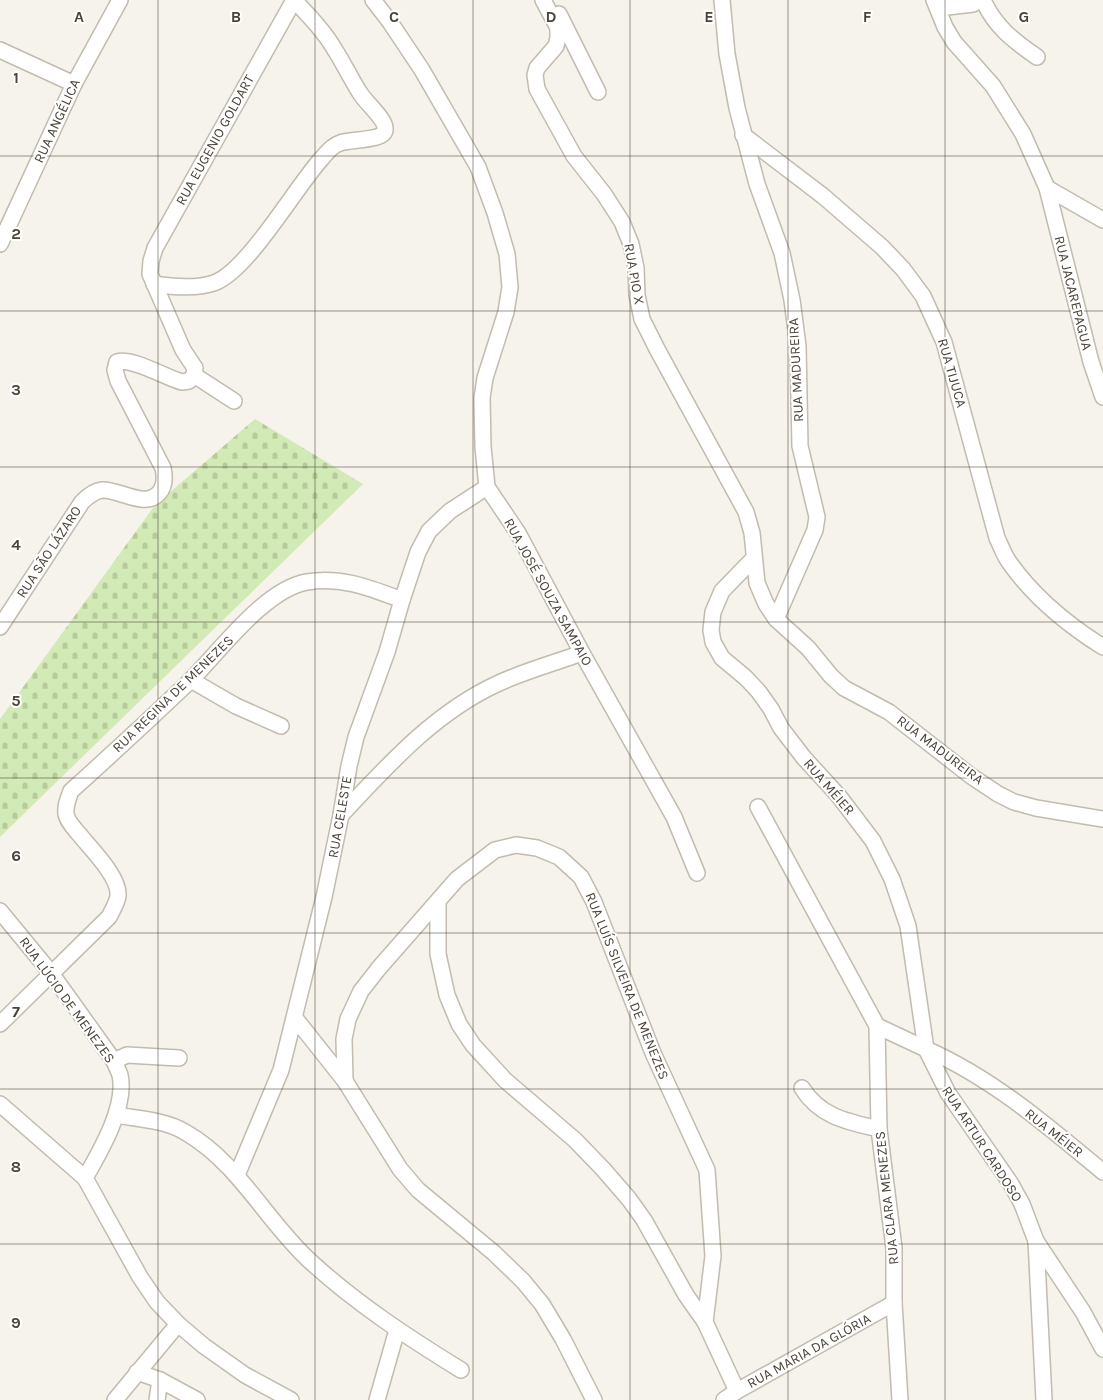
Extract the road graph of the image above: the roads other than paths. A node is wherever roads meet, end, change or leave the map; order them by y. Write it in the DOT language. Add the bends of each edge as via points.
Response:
graph roads {
  1 [pos="120,0"];
  2 [pos="294,0"];
  3 [pos="373,0"];
  4 [pos="543,0"];
  5 [pos="722,0"];
  6 [pos="979,0"];
  7 [pos="983,0"];
  8 [pos="936,4"];
  9 [pos="0,50"];
  10 [pos="1037,57"];
  11 [pos="74,84"];
  12 [pos="598,92"];
  13 [pos="743,135"];
  14 [pos="1047,188"];
  15 [pos="1103,220"];
  16 [pos="0,244"];
  17 [pos="154,284"];
  18 [pos="194,376"];
  19 [pos="1103,397"];
  20 [pos="234,401"];
  21 [pos="487,487"];
  22 [pos="754,558"];
  23 [pos="402,600"];
  24 [pos="776,619"];
  25 [pos="0,627"];
  26 [pos="1103,647"];
  27 [pos="582,653"];
  28 [pos="191,680"];
  29 [pos="281,726"];
  30 [pos="758,807"];
  31 [pos="341,815"];
  32 [pos="1103,819"];
  33 [pos="697,873"];
  34 [pos="438,901"];
  35 [pos="0,911"];
  36 [pos="51,973"];
  37 [pos="294,1018"];
  38 [pos="0,1024"];
  39 [pos="877,1026"];
  40 [pos="926,1048"];
  41 [pos="179,1058"];
  42 [pos="114,1061"];
  43 [pos="345,1081"];
  44 [pos="802,1088"];
  45 [pos="0,1104"];
  46 [pos="116,1115"];
  47 [pos="879,1129"];
  48 [pos="1103,1172"];
  49 [pos="237,1175"];
  50 [pos="85,1178"];
  51 [pos="1036,1241"];
  52 [pos="894,1302"];
  53 [pos="704,1322"];
  54 [pos="178,1324"];
  55 [pos="396,1330"];
  56 [pos="1103,1349"];
  57 [pos="461,1370"];
  58 [pos="137,1372"];
  59 [pos="160,1380"];
  60 [pos="738,1391"];
  61 [pos="114,1400"];
  62 [pos="157,1400"];
  63 [pos="197,1400"];
  64 [pos="291,1400"];
  65 [pos="376,1400"];
  66 [pos="594,1400"];
  67 [pos="724,1400"];
  68 [pos="900,1400"];
  69 [pos="1044,1400"];
  1 -- 11 [label="street, RUA ANGÉLICA"];
  2 -- 17 [label="street, RUA EUGENIO GOLDART" via="155,248 150,274"];
  2 -- 17 [label="street, RUA EUGENIO GOLDART" via="331,44 360,94 386,127 385,131 380,137 339,143 327,152 242,262 227,276 214,283 187,287"];
  3 -- 21 [label="street, RUA JOSÉ SOUZA SAMPAIO" via="422,70 478,167 507,254 510,287 506,312 482,398"];
  4 -- 12 [label="street" via="562,17"];
  4 -- 22 [label="street, RUA PIO X" via="558,28 558,38 556,46 537,68 537,89 574,156 622,222 631,244 642,319 746,512"];
  5 -- 13 [label="street, RUA MADUREIRA" via="727,54"];
  6 -- 8 [label="street" via="973,4"];
  7 -- 10 [label="street" via="997,25"];
  8 -- 14 [label="street, RUA JACAREPAGUA" via="954,42 1009,108"];
  9 -- 11 [label="street"];
  11 -- 16 [label="street, RUA ANGÉLICA"];
  13 -- 24 [label="street, RUA MADUREIRA" via="782,253 792,300 798,346 800,446 817,517 815,530"];
  13 -- 26 [label="street, RUA TIJUCA" via="823,196 882,247 922,296 944,342 997,538 1008,561 1060,616"];
  14 -- 15 [label="street"];
  14 -- 19 [label="street, RUA JACAREPAGUA" via="1091,362"];
  17 -- 18 [label="street, RUA EUGENIO GOLDART" via="183,350 195,368"];
  18 -- 20 [label="street"];
  18 -- 25 [label="street, RUA SÃO LÁZARO" via="189,382 182,382 131,362 117,362 118,381 163,468 162,489 156,496 145,499 110,490 91,494 82,502"];
  21 -- 23 [label="street, RUA CELESTE" via="450,511 429,531 418,552"];
  21 -- 27 [label="street, RUA JOSÉ SOUZA SAMPAIO" via="518,533"];
  22 -- 24 [label="street, RUA MADUREIRA" via="757,583"];
  22 -- 40 [label="street, RUA MÉIER" via="722,591 713,612 713,642 722,658 759,692 781,728 873,841 892,879 908,926"];
  23 -- 28 [label="street, RUA REGINA DE MENEZES" via="355,583 330,579 305,582 278,593"];
  23 -- 31 [label="street, RUA CELESTE" via="356,737"];
  24 -- 32 [label="street, RUA MADUREIRA" via="844,688 889,712 998,794 1036,808"];
  27 -- 31 [label="street" via="498,683 467,700 400,753"];
  27 -- 33 [label="street, RUA JOSÉ SOUZA SAMPAIO" via="674,817"];
  28 -- 29 [label="street" via="236,706"];
  28 -- 36 [label="street, RUA REGINA DE MENEZES" via="71,792 66,803 66,815 117,884 118,896 109,917"];
  30 -- 39 [label="street"];
  31 -- 37 [label="street, RUA CELESTE"];
  34 -- 43 [label="street, RUA LUÍS SILVEIRA DE MENEZES" via="361,992 348,1019 344,1039"];
  34 -- 53 [label="street" via="438,954 447,995 459,1024 473,1045 505,1080 575,1140 629,1199"];
  34 -- 53 [label="street, RUA LUÍS SILVEIRA DE MENEZES" via="495,850 516,845 537,848 558,857 581,877 594,902 653,1053 707,1170 713,1256"];
  35 -- 36 [label="street, RUA LÚCIO DE MENEZES"];
  36 -- 38 [label="street"];
  36 -- 42 [label="street, RUA LÚCIO DE MENEZES"];
  37 -- 43 [label="street"];
  37 -- 49 [label="street, RUA CELESTE" via="281,1070"];
  39 -- 40 [label="street, RUA MÉIER"];
  39 -- 47 [label="street, RUA CLARA MENEZES"];
  40 -- 48 [label="street, RUA MÉIER" via="988,1082"];
  40 -- 51 [label="street, RUA ARTUR CARDOSO" via="948,1093 1011,1184"];
  41 -- 42 [label="street" via="127,1055"];
  42 -- 46 [label="street, RUA LÚCIO DE MENEZES" via="120,1075 121,1090"];
  43 -- 66 [label="street" via="400,1169 418,1190 494,1253 542,1304"];
  44 -- 47 [label="street" via="817,1107 842,1119"];
  45 -- 50 [label="street"];
  46 -- 49 [label="street" via="184,1131"];
  46 -- 50 [label="street, RUA LÚCIO DE MENEZES"];
  47 -- 52 [label="street, RUA CLARA MENEZES" via="892,1219"];
  49 -- 55 [label="street" via="285,1236 311,1262"];
  50 -- 54 [label="street" via="140,1277"];
  51 -- 56 [label="street, RUA ARTUR CARDOSO" via="1079,1305"];
  51 -- 69 [label="street, RUA ARTUR CARDOSO"];
  52 -- 60 [label="street, RUA MARIA DA GLÓRIA"];
  52 -- 68 [label="street, RUA CLARA MENEZES"];
  53 -- 60 [label="street"];
  54 -- 58 [label="street"];
  54 -- 64 [label="street" via="245,1375"];
  55 -- 57 [label="street"];
  55 -- 65 [label="street"];
  58 -- 59 [label="street"];
  58 -- 61 [label="street"];
  59 -- 62 [label="street"];
  59 -- 63 [label="street"];
  60 -- 67 [label="street, RUA MARIA DA GLÓRIA"];
}
